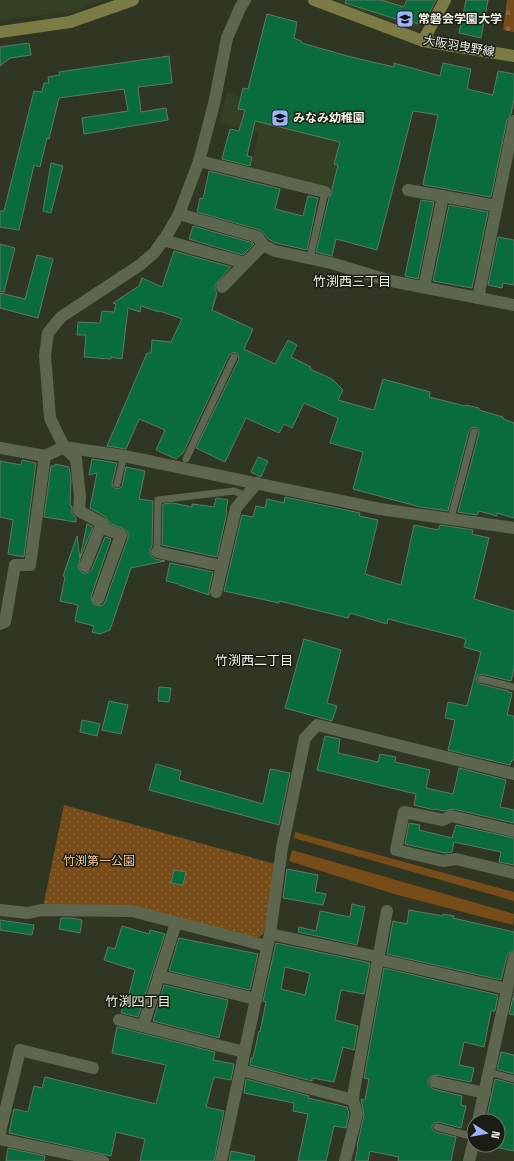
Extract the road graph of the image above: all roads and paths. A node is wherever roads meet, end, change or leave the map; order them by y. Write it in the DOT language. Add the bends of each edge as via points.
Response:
graph roads {
  1 [pos="133,0"];
  2 [pos="245,0"];
  3 [pos="314,0"];
  4 [pos="445,0"];
  5 [pos="0,32"];
  6 [pos="423,41"];
  7 [pos="514,56"];
  8 [pos="514,121"];
  9 [pos="199,161"];
  10 [pos="408,190"];
  11 [pos="325,192"];
  12 [pos="443,196"];
  13 [pos="497,206"];
  14 [pos="179,214"];
  15 [pos="164,240"];
  16 [pos="263,245"];
  17 [pos="310,258"];
  18 [pos="245,263"];
  19 [pos="222,287"];
  20 [pos="424,287"];
  21 [pos="478,298"];
  22 [pos="514,305"];
  23 [pos="234,357"];
  24 [pos="474,432"];
  25 [pos="64,447"];
  26 [pos="0,448"];
  27 [pos="45,456"];
  28 [pos="124,456"];
  29 [pos="186,459"];
  30 [pos="256,483"];
  31 [pos="117,484"];
  32 [pos="246,496"];
  33 [pos="451,518"];
  34 [pos="100,527"];
  35 [pos="514,528"];
  36 [pos="157,552"];
  37 [pos="85,566"];
  38 [pos="222,566"];
  39 [pos="216,592"];
  40 [pos="98,599"];
  41 [pos="0,624"];
  42 [pos="481,679"];
  43 [pos="514,688"];
  44 [pos="514,774"];
  45 [pos="514,831"];
  46 [pos="514,872"];
  47 [pos="0,910"];
  48 [pos="386,911"];
  49 [pos="176,923"];
  50 [pos="270,934"];
  51 [pos="267,946"];
  52 [pos="377,958"];
  53 [pos="514,958"];
  54 [pos="159,976"];
  55 [pos="507,989"];
  56 [pos="256,999"];
  57 [pos="119,1020"];
  58 [pos="143,1026"];
  59 [pos="244,1052"];
  60 [pos="93,1068"];
  61 [pos="241,1070"];
  62 [pos="489,1072"];
  63 [pos="514,1079"];
  64 [pos="435,1082"];
  65 [pos="485,1093"];
  66 [pos="353,1100"];
  67 [pos="480,1113"];
  68 [pos="437,1127"];
  69 [pos="0,1132"];
  70 [pos="466,1135"];
  71 [pos="0,1139"];
  72 [pos="52,1155"];
  73 [pos="103,1161"];
  74 [pos="221,1161"];
  75 [pos="345,1161"];
  1 -- 5 [label="main road" via="70,22"];
  2 -- 9 [label="street" via="227,38"];
  3 -- 6 [label="main road, 大阪羽曳野線"];
  4 -- 6 [label="main road"];
  6 -- 7 [label="main road, 大阪羽曳野線"];
  8 -- 13 [label="street"];
  9 -- 11 [label="street"];
  9 -- 14 [label="street"];
  10 -- 12 [label="street"];
  11 -- 17 [label="lane"];
  12 -- 13 [label="street"];
  12 -- 20 [label="street"];
  13 -- 21 [label="street"];
  14 -- 15 [label="street"];
  14 -- 16 [label="street" via="258,237"];
  15 -- 18 [label="street"];
  15 -- 25 [label="street" via="140,265 61,317 48,333 45,355 50,418"];
  16 -- 17 [label="street"];
  16 -- 18 [label="street"];
  17 -- 20 [label="street" via="391,281"];
  18 -- 19 [label="street"];
  20 -- 21 [label="street"];
  21 -- 22 [label="street"];
  23 -- 29 [label="lane"];
  24 -- 33 [label="lane"];
  25 -- 27 [label="street"];
  25 -- 28 [label="street"];
  25 -- 34 [label="street" via="76,459 79,511 102,523"];
  26 -- 27 [label="street"];
  27 -- 41 [label="street" via="30,565 15,565 5,622"];
  28 -- 30 [label="street"];
  28 -- 31 [label="lane"];
  30 -- 32 [label="street"];
  30 -- 33 [label="street" via="380,508"];
  32 -- 36 [label="lane" via="234,491 158,500"];
  32 -- 38 [label="street" via="236,508"];
  33 -- 35 [label="street"];
  34 -- 37 [label="street"];
  34 -- 40 [label="street" via="121,534"];
  36 -- 38 [label="street"];
  38 -- 39 [label="street"];
  42 -- 43 [label="lane"];
  44 -- 50 [label="street" via="317,725 305,738 282,848"];
  45 -- 46 [label="street" via="451,816 443,820 404,812 396,850 443,861 456,859"];
  47 -- 49 [label="street" via="28,913 41,910 132,912"];
  48 -- 52 [label="street"];
  49 -- 51 [label="street"];
  49 -- 54 [label="street"];
  50 -- 51 [label="street"];
  50 -- 52 [label="street"];
  51 -- 56 [label="street"];
  52 -- 55 [label="street"];
  52 -- 66 [label="street"];
  53 -- 55 [label="street"];
  54 -- 56 [label="street"];
  54 -- 58 [label="street"];
  55 -- 62 [label="street"];
  56 -- 59 [label="street"];
  57 -- 58 [label="street"];
  58 -- 59 [label="street"];
  59 -- 61 [label="street"];
  60 -- 69 [label="street" via="20,1050"];
  61 -- 66 [label="street"];
  61 -- 74 [label="street"];
  62 -- 63 [label="lane"];
  62 -- 65 [label="street"];
  64 -- 65 [label="street"];
  65 -- 67 [label="street"];
  66 -- 75 [label="street" via="357,1114"];
  68 -- 70 [label="lane"];
  71 -- 72 [label="street"];
  72 -- 73 [label="street"];
}
